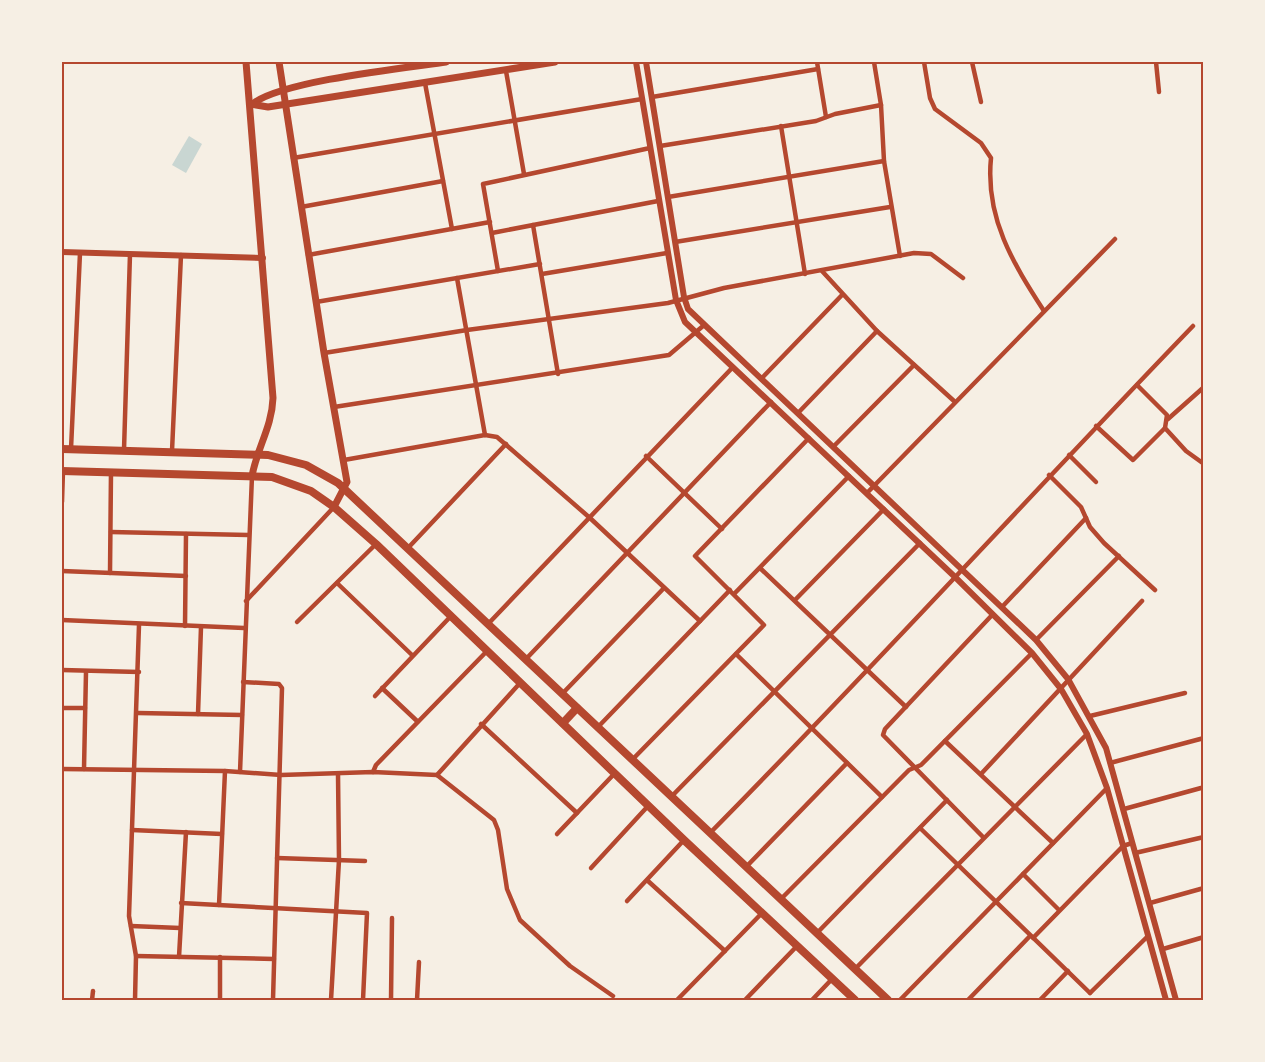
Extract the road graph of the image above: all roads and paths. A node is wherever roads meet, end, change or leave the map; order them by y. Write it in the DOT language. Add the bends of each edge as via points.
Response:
graph roads {
  1 [pos="246,62"];
  2 [pos="279,62"];
  3 [pos="446,62"];
  4 [pos="555,62"];
  5 [pos="636,62"];
  6 [pos="646,62"];
  7 [pos="817,62"];
  8 [pos="874,62"];
  9 [pos="924,62"];
  10 [pos="972,62"];
  11 [pos="1156,62"];
  12 [pos="818,69"];
  13 [pos="506,71"];
  14 [pos="425,83"];
  15 [pos="283,91"];
  16 [pos="1159,92"];
  17 [pos="652,97"];
  18 [pos="642,99"];
  19 [pos="981,102"];
  20 [pos="252,104"];
  21 [pos="285,105"];
  22 [pos="881,105"];
  23 [pos="826,117"];
  24 [pos="515,120"];
  25 [pos="781,126"];
  26 [pos="434,133"];
  27 [pos="660,146"];
  28 [pos="650,148"];
  29 [pos="293,158"];
  30 [pos="884,161"];
  31 [pos="524,174"];
  32 [pos="789,177"];
  33 [pos="443,182"];
  34 [pos="668,197"];
  35 [pos="658,201"];
  36 [pos="301,207"];
  37 [pos="890,207"];
  38 [pos="490,222"];
  39 [pos="796,222"];
  40 [pos="533,225"];
  41 [pos="452,229"];
  42 [pos="492,233"];
  43 [pos="1115,239"];
  44 [pos="675,242"];
  45 [pos="62,252"];
  46 [pos="80,253"];
  47 [pos="667,253"];
  48 [pos="130,254"];
  49 [pos="181,255"];
  50 [pos="308,255"];
  51 [pos="900,256"];
  52 [pos="263,258"];
  53 [pos="540,264"];
  54 [pos="498,271"];
  55 [pos="822,271"];
  56 [pos="542,274"];
  57 [pos="805,274"];
  58 [pos="457,278"];
  59 [pos="963,278"];
  60 [pos="842,295"];
  61 [pos="684,297"];
  62 [pos="676,300"];
  63 [pos="316,302"];
  64 [pos="1044,311"];
  65 [pos="550,318"];
  66 [pos="703,326"];
  67 [pos="1193,326"];
  68 [pos="466,330"];
  69 [pos="878,331"];
  70 [pos="696,333"];
  71 [pos="324,353"];
  72 [pos="914,365"];
  73 [pos="733,367"];
  74 [pos="558,374"];
  75 [pos="761,379"];
  76 [pos="1137,385"];
  77 [pos="477,386"];
  78 [pos="1203,387"];
  79 [pos="954,401"];
  80 [pos="771,402"];
  81 [pos="334,407"];
  82 [pos="798,413"];
  83 [pos="1168,419"];
  84 [pos="1096,426"];
  85 [pos="1165,428"];
  86 [pos="485,435"];
  87 [pos="809,438"];
  88 [pos="506,444"];
  89 [pos="834,446"];
  90 [pos="62,449"];
  91 [pos="71,449"];
  92 [pos="124,450"];
  93 [pos="172,451"];
  94 [pos="256,454"];
  95 [pos="1069,455"];
  96 [pos="646,456"];
  97 [pos="344,460"];
  98 [pos="1203,464"];
  99 [pos="62,471"];
  100 [pos="111,472"];
  101 [pos="1049,475"];
  102 [pos="252,476"];
  103 [pos="849,476"];
  104 [pos="1096,483"];
  105 [pos="875,485"];
  106 [pos="345,489"];
  107 [pos="867,493"];
  108 [pos="685,494"];
  109 [pos="62,502"];
  110 [pos="334,507"];
  111 [pos="884,509"];
  112 [pos="590,518"];
  113 [pos="1086,518"];
  114 [pos="722,529"];
  115 [pos="111,532"];
  116 [pos="186,534"];
  117 [pos="248,535"];
  118 [pos="920,543"];
  119 [pos="376,544"];
  120 [pos="408,548"];
  121 [pos="629,554"];
  122 [pos="1119,556"];
  123 [pos="760,568"];
  124 [pos="962,569"];
  125 [pos="62,571"];
  126 [pos="110,573"];
  127 [pos="186,576"];
  128 [pos="955,577"];
  129 [pos="337,583"];
  130 [pos="664,588"];
  131 [pos="1155,590"];
  132 [pos="732,592"];
  133 [pos="795,600"];
  134 [pos="246,601"];
  135 [pos="1142,602"];
  136 [pos="1002,608"];
  137 [pos="993,614"];
  138 [pos="451,616"];
  139 [pos="62,620"];
  140 [pos="700,621"];
  141 [pos="297,622"];
  142 [pos="489,624"];
  143 [pos="140,625"];
  144 [pos="185,626"];
  145 [pos="201,627"];
  146 [pos="244,628"];
  147 [pos="831,634"];
  148 [pos="1036,640"];
  149 [pos="488,651"];
  150 [pos="1032,652"];
  151 [pos="736,654"];
  152 [pos="412,655"];
  153 [pos="526,658"];
  154 [pos="62,670"];
  155 [pos="869,670"];
  156 [pos="86,672"];
  157 [pos="139,672"];
  158 [pos="1068,679"];
  159 [pos="243,682"];
  160 [pos="520,683"];
  161 [pos="382,688"];
  162 [pos="1061,689"];
  163 [pos="562,693"];
  164 [pos="774,693"];
  165 [pos="1185,693"];
  166 [pos="375,696"];
  167 [pos="906,706"];
  168 [pos="62,708"];
  169 [pos="85,708"];
  170 [pos="577,708"];
  171 [pos="138,712"];
  172 [pos="198,714"];
  173 [pos="242,715"];
  174 [pos="1090,716"];
  175 [pos="417,721"];
  176 [pos="562,723"];
  177 [pos="482,724"];
  178 [pos="598,727"];
  179 [pos="813,729"];
  180 [pos="1087,734"];
  181 [pos="1203,738"];
  182 [pos="945,741"];
  183 [pos="632,760"];
  184 [pos="847,763"];
  185 [pos="1110,763"];
  186 [pos="915,768"];
  187 [pos="62,769"];
  188 [pos="84,769"];
  189 [pos="135,770"];
  190 [pos="225,771"];
  191 [pos="240,772"];
  192 [pos="373,772"];
  193 [pos="615,773"];
  194 [pos="338,774"];
  195 [pos="981,774"];
  196 [pos="281,775"];
  197 [pos="437,775"];
  198 [pos="1107,788"];
  199 [pos="1201,788"];
  200 [pos="671,797"];
  201 [pos="882,797"];
  202 [pos="946,800"];
  203 [pos="648,806"];
  204 [pos="1015,808"];
  205 [pos="1124,809"];
  206 [pos="577,813"];
  207 [pos="920,828"];
  208 [pos="132,830"];
  209 [pos="186,832"];
  210 [pos="710,833"];
  211 [pos="222,834"];
  212 [pos="557,834"];
  213 [pos="982,837"];
  214 [pos="1203,837"];
  215 [pos="684,840"];
  216 [pos="1053,843"];
  217 [pos="1132,843"];
  218 [pos="1123,846"];
  219 [pos="1136,854"];
  220 [pos="278,858"];
  221 [pos="339,860"];
  222 [pos="365,861"];
  223 [pos="957,864"];
  224 [pos="746,867"];
  225 [pos="591,868"];
  226 [pos="1023,874"];
  227 [pos="648,881"];
  228 [pos="1203,888"];
  229 [pos="780,900"];
  230 [pos="627,901"];
  231 [pos="996,902"];
  232 [pos="181,903"];
  233 [pos="1150,903"];
  234 [pos="219,905"];
  235 [pos="276,908"];
  236 [pos="336,910"];
  237 [pos="1059,910"];
  238 [pos="762,913"];
  239 [pos="392,918"];
  240 [pos="131,926"];
  241 [pos="180,928"];
  242 [pos="817,933"];
  243 [pos="1148,936"];
  244 [pos="1031,937"];
  245 [pos="1203,937"];
  246 [pos="797,946"];
  247 [pos="1163,949"];
  248 [pos="725,951"];
  249 [pos="136,956"];
  250 [pos="179,957"];
  251 [pos="220,957"];
  252 [pos="274,959"];
  253 [pos="418,962"];
  254 [pos="855,969"];
  255 [pos="1068,971"];
  256 [pos="832,979"];
  257 [pos="93,991"];
  258 [pos="1090,993"];
  259 [pos="613,996"];
  260 [pos="92,1000"];
  261 [pos="135,1000"];
  262 [pos="220,1000"];
  263 [pos="273,1000"];
  264 [pos="331,1000"];
  265 [pos="363,1000"];
  266 [pos="391,1000"];
  267 [pos="417,1000"];
  268 [pos="677,1000"];
  269 [pos="745,1000"];
  270 [pos="812,1000"];
  271 [pos="855,1000"];
  272 [pos="888,1000"];
  273 [pos="900,1000"];
  274 [pos="968,1000"];
  275 [pos="1040,1000"];
  276 [pos="1092,1000"];
  277 [pos="1166,1000"];
  278 [pos="1176,1000"];
  1 -- 20 [label="main road"];
  2 -- 15 [label="main road"];
  3 -- 15 [label="main road"];
  4 -- 13 [label="main road"];
  5 -- 18 [label="street"];
  6 -- 17 [label="street"];
  7 -- 12 [label="street"];
  8 -- 22 [label="street"];
  9 -- 64 [label="street" via="935,110 981,143 991,159 989,180 1004,246"];
  10 -- 19 [label="street"];
  11 -- 16 [label="street"];
  12 -- 17 [label="street"];
  12 -- 23 [label="street"];
  13 -- 14 [label="main road"];
  13 -- 24 [label="street"];
  14 -- 21 [label="main road"];
  14 -- 26 [label="street"];
  15 -- 20 [label="main road"];
  15 -- 21 [label="main road"];
  17 -- 27 [label="street"];
  18 -- 24 [label="street"];
  18 -- 28 [label="street"];
  20 -- 21 [label="main road"];
  20 -- 52 [label="main road"];
  21 -- 29 [label="main road"];
  22 -- 23 [label="street"];
  22 -- 30 [label="street"];
  23 -- 25 [label="street"];
  24 -- 26 [label="street"];
  24 -- 31 [label="street"];
  25 -- 27 [label="street"];
  25 -- 32 [label="street"];
  26 -- 29 [label="street"];
  26 -- 33 [label="street"];
  27 -- 34 [label="street"];
  28 -- 31 [label="street"];
  28 -- 35 [label="street"];
  29 -- 36 [label="main road"];
  30 -- 32 [label="street"];
  30 -- 37 [label="street"];
  31 -- 38 [label="street" via="483,184"];
  32 -- 34 [label="street"];
  32 -- 39 [label="street"];
  33 -- 36 [label="street"];
  33 -- 41 [label="street"];
  34 -- 44 [label="street"];
  35 -- 40 [label="street"];
  35 -- 47 [label="street"];
  36 -- 50 [label="main road"];
  37 -- 39 [label="street"];
  37 -- 51 [label="street"];
  38 -- 41 [label="street"];
  38 -- 42 [label="street"];
  39 -- 44 [label="street"];
  39 -- 57 [label="street"];
  40 -- 42 [label="street"];
  40 -- 53 [label="street"];
  41 -- 50 [label="street"];
  42 -- 54 [label="street"];
  43 -- 64 [label="street"];
  44 -- 61 [label="street"];
  45 -- 46 [label="street"];
  46 -- 48 [label="street"];
  46 -- 91 [label="street"];
  47 -- 56 [label="street"];
  47 -- 62 [label="street"];
  48 -- 49 [label="street"];
  48 -- 92 [label="street"];
  49 -- 52 [label="street"];
  49 -- 93 [label="street"];
  50 -- 63 [label="main road"];
  51 -- 55 [label="street"];
  51 -- 59 [label="street" via="931,254"];
  52 -- 94 [label="main road" via="273,398 270,425"];
  53 -- 54 [label="street"];
  53 -- 56 [label="street"];
  54 -- 58 [label="street"];
  55 -- 57 [label="street"];
  55 -- 60 [label="street"];
  56 -- 65 [label="street"];
  57 -- 61 [label="street"];
  58 -- 63 [label="street"];
  58 -- 68 [label="street"];
  60 -- 69 [label="street"];
  60 -- 75 [label="street"];
  61 -- 62 [label="street"];
  61 -- 66 [label="street" via="688,309"];
  62 -- 65 [label="street"];
  62 -- 70 [label="street" via="685,322"];
  63 -- 71 [label="main road"];
  64 -- 79 [label="street"];
  65 -- 68 [label="street"];
  65 -- 74 [label="street"];
  66 -- 70 [label="street"];
  66 -- 75 [label="street"];
  67 -- 76 [label="street"];
  68 -- 71 [label="street"];
  68 -- 77 [label="street"];
  69 -- 72 [label="street"];
  69 -- 82 [label="street"];
  70 -- 73 [label="street"];
  70 -- 74 [label="street" via="669,355"];
  71 -- 81 [label="main road"];
  72 -- 79 [label="street"];
  72 -- 89 [label="street"];
  73 -- 80 [label="street"];
  73 -- 96 [label="street"];
  74 -- 77 [label="street"];
  75 -- 82 [label="street"];
  76 -- 83 [label="street"];
  76 -- 84 [label="street"];
  77 -- 81 [label="street"];
  77 -- 86 [label="street"];
  78 -- 83 [label="street"];
  79 -- 105 [label="street"];
  80 -- 87 [label="street"];
  80 -- 108 [label="street"];
  81 -- 97 [label="main road"];
  82 -- 89 [label="street"];
  83 -- 85 [label="street"];
  84 -- 85 [label="street" via="1133,460"];
  84 -- 95 [label="street"];
  85 -- 98 [label="street"];
  86 -- 88 [label="street" via="497,436"];
  86 -- 97 [label="street"];
  87 -- 103 [label="street"];
  87 -- 114 [label="street"];
  88 -- 112 [label="street"];
  88 -- 120 [label="street"];
  89 -- 105 [label="street"];
  90 -- 91 [label="main road"];
  91 -- 92 [label="main road"];
  92 -- 93 [label="main road"];
  93 -- 94 [label="main road"];
  94 -- 102 [label="main road"];
  94 -- 106 [label="main road" via="306,465"];
  95 -- 101 [label="street"];
  95 -- 104 [label="street"];
  96 -- 108 [label="street"];
  96 -- 112 [label="street"];
  97 -- 106 [label="main road" via="348,482"];
  99 -- 100 [label="main road"];
  99 -- 109 [label="street"];
  100 -- 102 [label="main road"];
  100 -- 115 [label="street"];
  101 -- 113 [label="street" via="1081,507"];
  101 -- 124 [label="street"];
  102 -- 110 [label="main road" via="294,483"];
  102 -- 117 [label="street"];
  103 -- 107 [label="street"];
  103 -- 123 [label="street"];
  105 -- 107 [label="street"];
  105 -- 124 [label="street"];
  106 -- 110 [label="main road"];
  106 -- 120 [label="main road"];
  107 -- 111 [label="street"];
  108 -- 114 [label="street"];
  108 -- 121 [label="street"];
  110 -- 119 [label="main road"];
  110 -- 134 [label="street"];
  111 -- 118 [label="street"];
  111 -- 133 [label="street"];
  112 -- 121 [label="street"];
  112 -- 142 [label="street"];
  113 -- 122 [label="street"];
  113 -- 136 [label="street"];
  114 -- 132 [label="street" via="695,556"];
  115 -- 116 [label="street"];
  115 -- 126 [label="street"];
  116 -- 117 [label="street"];
  116 -- 127 [label="street"];
  117 -- 134 [label="street"];
  118 -- 128 [label="street"];
  118 -- 147 [label="street"];
  119 -- 129 [label="street"];
  119 -- 138 [label="main road"];
  120 -- 142 [label="main road"];
  121 -- 130 [label="street"];
  121 -- 153 [label="street"];
  122 -- 131 [label="street"];
  122 -- 148 [label="street"];
  123 -- 132 [label="street"];
  123 -- 133 [label="street"];
  124 -- 128 [label="street"];
  124 -- 136 [label="street"];
  125 -- 126 [label="street"];
  126 -- 127 [label="street"];
  127 -- 144 [label="street"];
  128 -- 137 [label="street"];
  128 -- 155 [label="street"];
  129 -- 141 [label="street"];
  129 -- 152 [label="street"];
  130 -- 140 [label="street"];
  130 -- 163 [label="street"];
  132 -- 140 [label="street"];
  132 -- 151 [label="street" via="764,625"];
  133 -- 147 [label="street"];
  134 -- 146 [label="street"];
  135 -- 158 [label="street"];
  136 -- 148 [label="street"];
  137 -- 150 [label="street"];
  137 -- 167 [label="street"];
  138 -- 149 [label="main road"];
  138 -- 152 [label="street"];
  139 -- 143 [label="street"];
  140 -- 178 [label="street"];
  142 -- 153 [label="main road"];
  143 -- 144 [label="street"];
  143 -- 157 [label="street"];
  144 -- 145 [label="street"];
  145 -- 146 [label="street"];
  145 -- 172 [label="street"];
  146 -- 159 [label="street"];
  147 -- 155 [label="street"];
  147 -- 164 [label="street"];
  148 -- 158 [label="street"];
  149 -- 160 [label="main road"];
  149 -- 175 [label="street"];
  150 -- 162 [label="street"];
  150 -- 182 [label="street"];
  151 -- 164 [label="street"];
  151 -- 183 [label="street"];
  152 -- 161 [label="street"];
  153 -- 163 [label="main road"];
  154 -- 156 [label="street"];
  155 -- 167 [label="street"];
  155 -- 179 [label="street"];
  156 -- 157 [label="street"];
  156 -- 169 [label="street"];
  157 -- 171 [label="street"];
  158 -- 162 [label="street"];
  158 -- 174 [label="street"];
  159 -- 173 [label="street"];
  159 -- 196 [label="street" via="281,685"];
  160 -- 176 [label="main road"];
  160 -- 177 [label="street"];
  161 -- 166 [label="street"];
  161 -- 175 [label="street"];
  162 -- 180 [label="street"];
  162 -- 195 [label="street"];
  163 -- 170 [label="main road"];
  164 -- 179 [label="street"];
  164 -- 200 [label="street"];
  165 -- 174 [label="street"];
  167 -- 186 [label="street" via="883,735"];
  168 -- 169 [label="street"];
  169 -- 188 [label="street"];
  170 -- 176 [label="main road"];
  170 -- 178 [label="main road"];
  171 -- 172 [label="street"];
  171 -- 189 [label="street"];
  172 -- 173 [label="street"];
  173 -- 191 [label="street"];
  174 -- 185 [label="street"];
  175 -- 192 [label="street"];
  176 -- 193 [label="main road"];
  177 -- 197 [label="street"];
  177 -- 206 [label="street"];
  178 -- 183 [label="main road"];
  179 -- 184 [label="street"];
  179 -- 210 [label="street"];
  180 -- 198 [label="street"];
  180 -- 204 [label="street"];
  181 -- 185 [label="street"];
  182 -- 186 [label="street"];
  182 -- 195 [label="street"];
  183 -- 200 [label="main road"];
  184 -- 201 [label="street"];
  184 -- 224 [label="street"];
  185 -- 205 [label="street"];
  186 -- 201 [label="street"];
  186 -- 202 [label="street"];
  187 -- 188 [label="street"];
  188 -- 189 [label="street"];
  189 -- 190 [label="street"];
  189 -- 208 [label="street"];
  190 -- 191 [label="street"];
  190 -- 211 [label="street"];
  191 -- 196 [label="street"];
  192 -- 194 [label="street"];
  192 -- 197 [label="street"];
  193 -- 203 [label="main road"];
  193 -- 206 [label="street"];
  194 -- 196 [label="street"];
  194 -- 221 [label="street"];
  195 -- 204 [label="street"];
  196 -- 220 [label="street"];
  197 -- 259 [label="street" via="494,820 507,889 520,920 570,966"];
  198 -- 216 [label="street"];
  198 -- 218 [label="street"];
  199 -- 205 [label="street"];
  200 -- 210 [label="main road"];
  201 -- 229 [label="street"];
  202 -- 207 [label="street"];
  202 -- 213 [label="street"];
  203 -- 215 [label="main road"];
  203 -- 225 [label="street"];
  204 -- 213 [label="street"];
  204 -- 216 [label="street"];
  205 -- 217 [label="street"];
  206 -- 212 [label="street"];
  207 -- 223 [label="street"];
  207 -- 242 [label="street"];
  208 -- 209 [label="street"];
  208 -- 240 [label="street"];
  209 -- 211 [label="street"];
  209 -- 232 [label="street"];
  210 -- 224 [label="main road"];
  211 -- 234 [label="street"];
  213 -- 223 [label="street"];
  214 -- 219 [label="street"];
  215 -- 227 [label="street"];
  215 -- 238 [label="main road"];
  216 -- 226 [label="street"];
  217 -- 218 [label="street"];
  217 -- 219 [label="street"];
  218 -- 237 [label="street"];
  218 -- 243 [label="street"];
  219 -- 233 [label="street"];
  220 -- 221 [label="street"];
  220 -- 235 [label="street"];
  221 -- 222 [label="street"];
  221 -- 236 [label="street"];
  223 -- 231 [label="street"];
  223 -- 254 [label="street"];
  224 -- 229 [label="main road"];
  226 -- 231 [label="street"];
  226 -- 237 [label="street"];
  227 -- 230 [label="street"];
  227 -- 248 [label="street"];
  228 -- 233 [label="street"];
  229 -- 242 [label="main road"];
  231 -- 244 [label="street"];
  231 -- 273 [label="street"];
  232 -- 234 [label="street"];
  232 -- 241 [label="street"];
  233 -- 247 [label="street"];
  234 -- 235 [label="street"];
  235 -- 236 [label="street"];
  235 -- 252 [label="street"];
  236 -- 264 [label="street"];
  236 -- 265 [label="street" via="367,913"];
  237 -- 244 [label="street"];
  238 -- 246 [label="main road"];
  238 -- 248 [label="street"];
  239 -- 266 [label="street"];
  240 -- 241 [label="street"];
  240 -- 249 [label="street"];
  241 -- 250 [label="street"];
  242 -- 254 [label="main road"];
  243 -- 258 [label="street"];
  243 -- 277 [label="street"];
  244 -- 255 [label="street"];
  244 -- 274 [label="street"];
  245 -- 247 [label="street"];
  246 -- 256 [label="main road"];
  246 -- 269 [label="street"];
  247 -- 278 [label="street"];
  248 -- 268 [label="street"];
  249 -- 250 [label="street"];
  249 -- 261 [label="street"];
  250 -- 251 [label="street"];
  251 -- 252 [label="street"];
  251 -- 262 [label="street"];
  252 -- 263 [label="street"];
  253 -- 267 [label="street"];
  254 -- 272 [label="main road"];
  255 -- 258 [label="street"];
  255 -- 275 [label="street"];
  256 -- 270 [label="street"];
  256 -- 271 [label="main road"];
  257 -- 260 [label="street"];
  258 -- 276 [label="street"];
}
